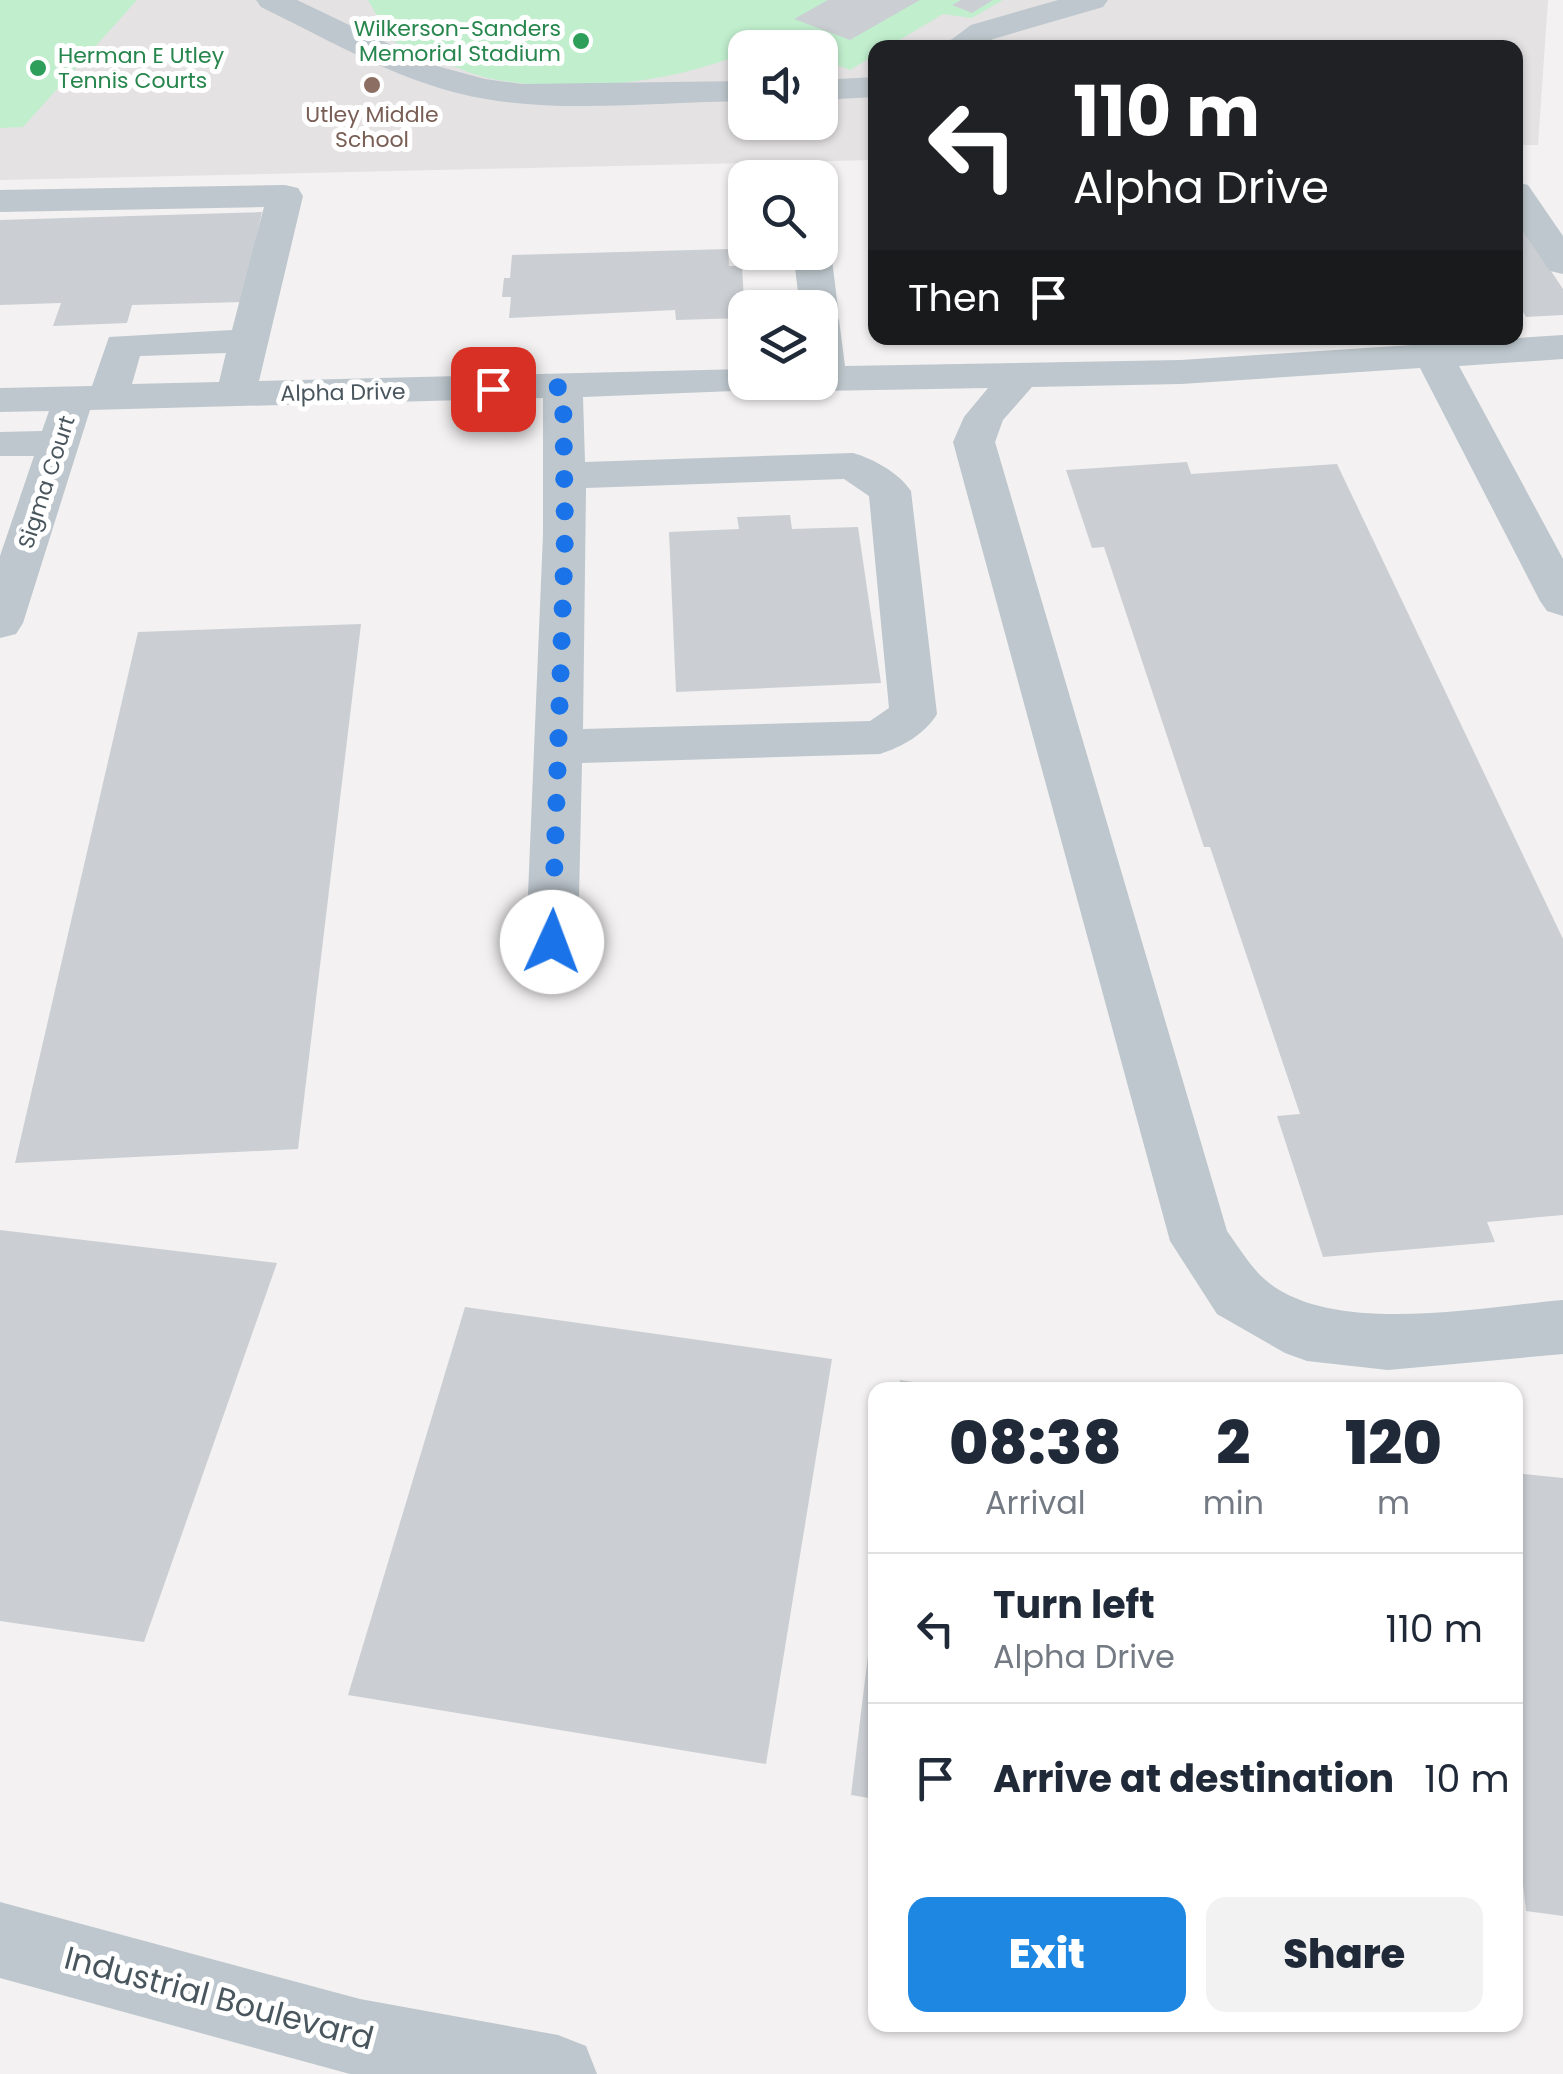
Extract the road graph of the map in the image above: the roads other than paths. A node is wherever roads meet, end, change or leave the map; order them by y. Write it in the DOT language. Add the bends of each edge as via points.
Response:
graph roads {
  1 [pos="272,0"];
  2 [pos="1092,0"];
  3 [pos="969,40"];
  4 [pos="868,87"];
  5 [pos="838,89"];
  6 [pos="728,91"];
  7 [pos="0,201"];
  8 [pos="1523,205"];
  9 [pos="1563,263"];
  10 [pos="249,341"];
  11 [pos="1563,346"];
  12 [pos="1247,353"];
  13 [pos="1434,355"];
  14 [pos="1020,375"];
  15 [pos="838,379"];
  16 [pos="728,382"];
  17 [pos="563,387"];
  18 [pos="236,393"];
  19 [pos="91,397"];
  20 [pos="0,400"];
  21 [pos="0,444"];
  22 [pos="58,444"];
  23 [pos="564,476"];
  24 [pos="1563,601"];
  25 [pos="0,623"];
  26 [pos="558,747"];
  27 [pos="552,942"];
  28 [pos="1563,1327"];
  29 [pos="0,1940"];
  30 [pos="336,2054"];
  31 [pos="558,2074"];
  1 -- 6 [label="street" via="421,72 483,89"];
  2 -- 3 [label="street"];
  4 -- 5 [label="street"];
  7 -- 10 [label="street" via="285,196"];
  8 -- 9 [label="street"];
  10 -- 18 [label="street"];
  10 -- 19 [label="street, Sigma Court" via="123,345"];
  11 -- 13 [label="street"];
  12 -- 13 [label="street"];
  12 -- 14 [label="street"];
  13 -- 24 [label="street"];
  14 -- 15 [label="street"];
  14 -- 28 [label="street" via="984,417 974,442 1200,1240 1240,1295 1308,1334 1388,1343"];
  16 -- 17 [label="street, Alpha Drive"];
  17 -- 18 [label="street, Alpha Drive"];
  17 -- 23 [label="street"];
  18 -- 19 [label="street, Alpha Drive"];
  19 -- 20 [label="street, Alpha Drive"];
  19 -- 22 [label="street, Sigma Court"];
  21 -- 22 [label="street"];
  22 -- 25 [label="street, Sigma Court"];
  23 -- 26 [label="street"];
  23 -- 26 [label="street" via="853,466 890,490 913,714 880,737"];
  26 -- 27 [label="street"];
  29 -- 30 [label="street, Industrial Boulevard"];
  30 -- 31 [label="street, Industrial Boulevard"];
}
